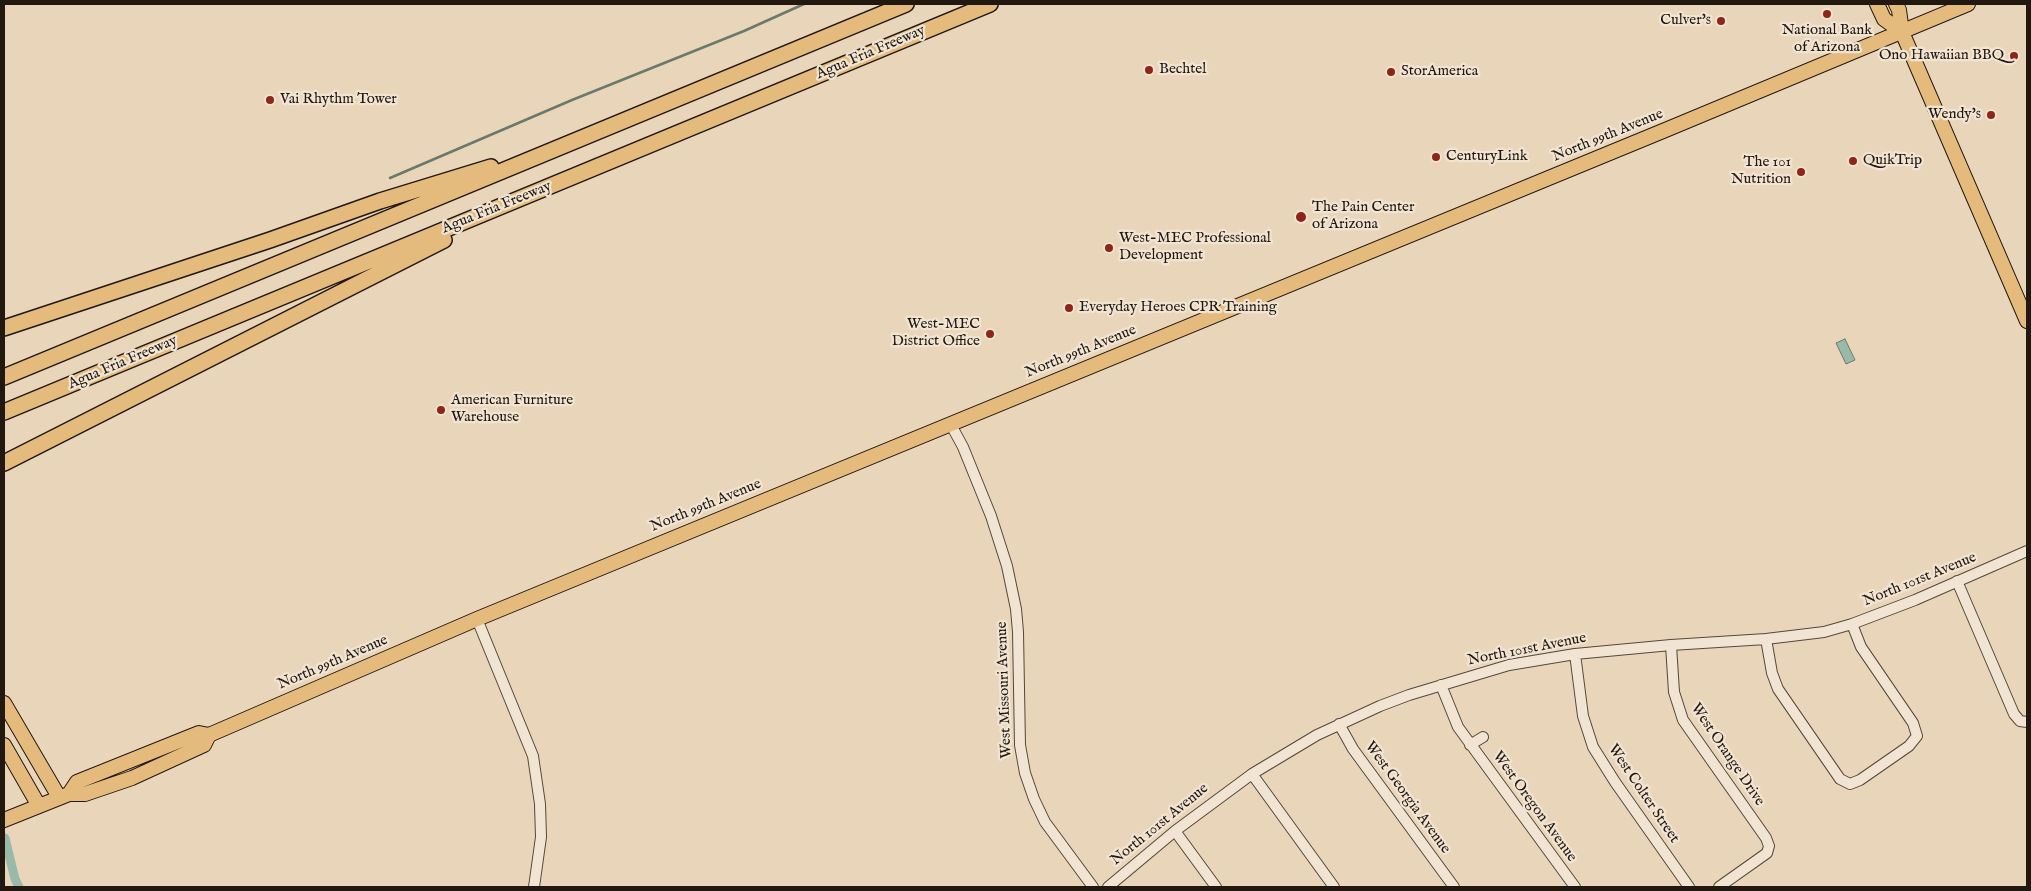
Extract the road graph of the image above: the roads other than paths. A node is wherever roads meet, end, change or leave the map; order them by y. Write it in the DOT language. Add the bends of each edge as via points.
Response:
graph roads {
  1 [pos="906,4"];
  2 [pos="990,4"];
  3 [pos="1003,4"];
  4 [pos="1877,4"];
  5 [pos="1896,4"];
  6 [pos="1968,4"];
  7 [pos="964,14"];
  8 [pos="1902,32"];
  9 [pos="564,145"];
  10 [pos="578,175"];
  11 [pos="2027,321"];
  12 [pos="4,328"];
  13 [pos="4,377"];
  14 [pos="4,412"];
  15 [pos="950,423"];
  16 [pos="4,463"];
  17 [pos="2027,551"];
  18 [pos="1957,582"];
  19 [pos="477,619"];
  20 [pos="1852,624"];
  21 [pos="1766,639"];
  22 [pos="1671,645"];
  23 [pos="1575,654"];
  24 [pos="1441,685"];
  25 [pos="4,703"];
  26 [pos="2024,722"];
  27 [pos="1338,724"];
  28 [pos="1483,737"];
  29 [pos="4,745"];
  30 [pos="1470,745"];
  31 [pos="1252,774"];
  32 [pos="64,795"];
  33 [pos="39,806"];
  34 [pos="4,820"];
  35 [pos="1175,831"];
  36 [pos="534,887"];
  37 [pos="1093,887"];
  38 [pos="1108,887"];
  39 [pos="1216,887"];
  40 [pos="1334,887"];
  41 [pos="1454,887"];
  42 [pos="1575,887"];
  43 [pos="1689,887"];
  44 [pos="1719,887"];
  1 -- 9 [label="highway, Agua Fria Freeway"];
  2 -- 7 [label="highway, Agua Fria Freeway"];
  3 -- 7 [label="highway"];
  4 -- 8 [label="main road" via="1884,19"];
  5 -- 8 [label="main road" via="1900,10"];
  6 -- 8 [label="main road, North 99th Avenue"];
  7 -- 10 [label="highway, Agua Fria Freeway"];
  8 -- 11 [label="main road"];
  8 -- 15 [label="main road, North 99th Avenue"];
  9 -- 12 [label="highway" via="380,201"];
  9 -- 13 [label="highway, Agua Fria Freeway"];
  10 -- 14 [label="highway, Agua Fria Freeway"];
  10 -- 16 [label="highway"];
  15 -- 19 [label="main road, North 99th Avenue"];
  15 -- 37 [label="street, West Missouri Avenue" via="991,516 1007,566 1018,632 1020,745 1024,773 1045,822"];
  17 -- 18 [label="street, North 101st Avenue"];
  18 -- 20 [label="street, North 101st Avenue"];
  18 -- 26 [label="street" via="2014,714"];
  19 -- 32 [label="main road, North 99th Avenue" via="209,735 199,733 77,782"];
  19 -- 36 [label="street" via="533,756 542,837"];
  20 -- 21 [label="street, North 101st Avenue" via="1824,632"];
  20 -- 21 [label="street" via="1861,647 1913,722 1917,736 1909,746 1850,784 1840,778 1778,689"];
  21 -- 22 [label="street, North 101st Avenue"];
  22 -- 23 [label="street, North 101st Avenue"];
  22 -- 44 [label="street, West Orange Drive" via="1674,692 1683,720 1769,846 1767,853"];
  23 -- 24 [label="street, North 101st Avenue" via="1509,665"];
  23 -- 43 [label="street, West Colter Street" via="1583,716 1596,753"];
  24 -- 27 [label="street, North 101st Avenue"];
  24 -- 30 [label="street, West Oregon Avenue" via="1454,720"];
  25 -- 32 [label="main road"];
  27 -- 31 [label="street, North 101st Avenue"];
  27 -- 41 [label="street, West Georgia Avenue"];
  28 -- 30 [label="street, West Oregon Avenue"];
  29 -- 33 [label="main road"];
  30 -- 42 [label="street, West Oregon Avenue"];
  31 -- 35 [label="street, North 101st Avenue"];
  31 -- 40 [label="street"];
  32 -- 33 [label="main road, North 99th Avenue"];
  33 -- 34 [label="main road, North 99th Avenue"];
  35 -- 38 [label="street, North 101st Avenue"];
  35 -- 39 [label="street"];
}
